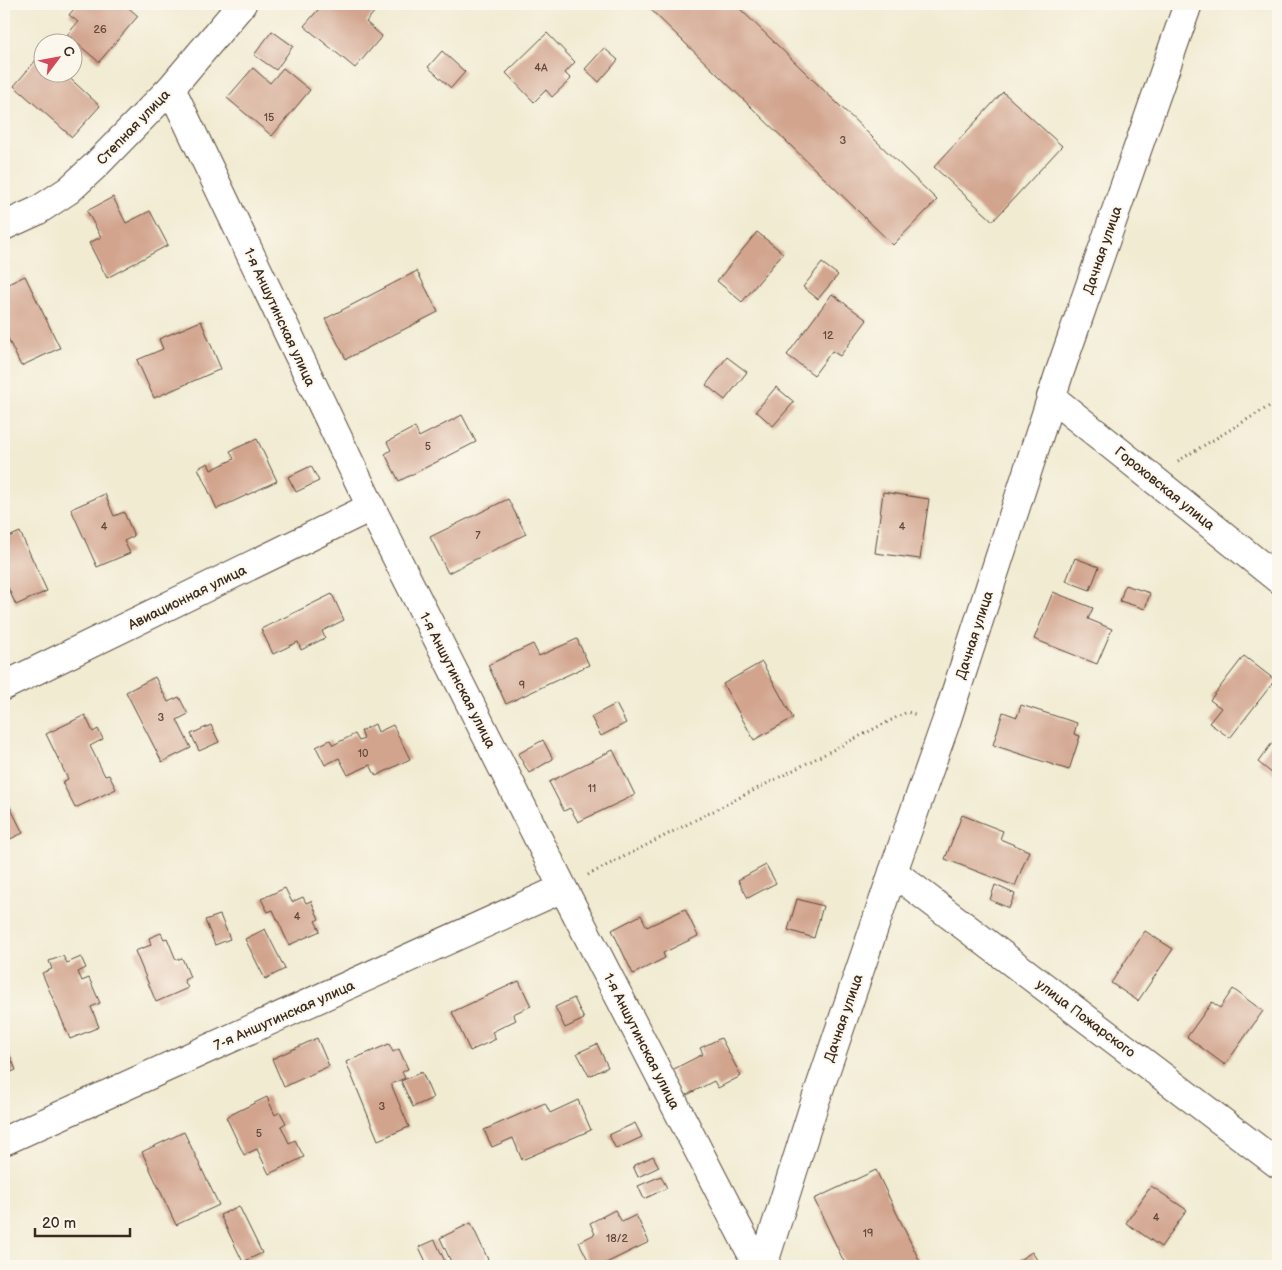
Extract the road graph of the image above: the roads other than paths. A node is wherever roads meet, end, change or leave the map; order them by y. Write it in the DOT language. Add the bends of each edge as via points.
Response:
graph roads {
  1 [pos="242,4"];
  2 [pos="1188,4"];
  3 [pos="171,88"];
  4 [pos="4,226"];
  5 [pos="1051,397"];
  6 [pos="371,507"];
  7 [pos="1278,579"];
  8 [pos="4,686"];
  9 [pos="893,872"];
  10 [pos="563,888"];
  11 [pos="4,1142"];
  12 [pos="1278,1164"];
  13 [pos="758,1266"];
  14 [pos="762,1266"];
  1 -- 3 [label="street, Степная улица"];
  2 -- 5 [label="street, Дачная улица"];
  3 -- 4 [label="street, Степная улица" via="69,190"];
  3 -- 6 [label="street, 1-я Аншутинская улица"];
  5 -- 7 [label="street, Гороховская улица"];
  5 -- 9 [label="street, Дачная улица" via="946,722"];
  6 -- 8 [label="street, Авиационная улица"];
  6 -- 10 [label="street, 1-я Аншутинская улица"];
  9 -- 12 [label="street, улица Пожарского"];
  9 -- 14 [label="street, Дачная улица"];
  10 -- 11 [label="street, 7-я Аншутинская улица"];
  10 -- 13 [label="street, 1-я Аншутинская улица"];
}
